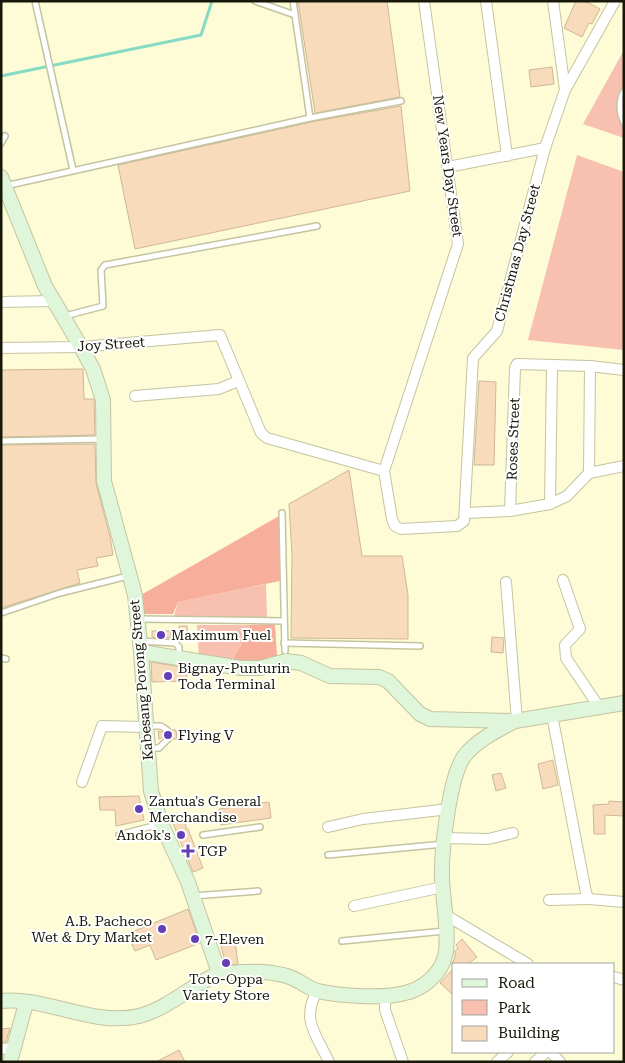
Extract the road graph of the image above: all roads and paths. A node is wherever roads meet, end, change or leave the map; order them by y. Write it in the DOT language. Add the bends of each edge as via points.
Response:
graph roads {
  1 [pos="35,1"];
  2 [pos="255,1"];
  3 [pos="293,1"];
  4 [pos="424,1"];
  5 [pos="486,1"];
  6 [pos="553,1"];
  7 [pos="615,1"];
  8 [pos="295,15"];
  9 [pos="565,90"];
  10 [pos="624,92"];
  11 [pos="401,102"];
  12 [pos="310,118"];
  13 [pos="624,123"];
  14 [pos="5,136"];
  15 [pos="1,143"];
  16 [pos="545,148"];
  17 [pos="507,156"];
  18 [pos="448,167"];
  19 [pos="73,170"];
  20 [pos="2,183"];
  21 [pos="317,226"];
  22 [pos="53,301"];
  23 [pos="1,302"];
  24 [pos="62,316"];
  25 [pos="81,347"];
  26 [pos="1,348"];
  27 [pos="552,365"];
  28 [pos="590,366"];
  29 [pos="624,370"];
  30 [pos="238,381"];
  31 [pos="135,396"];
  32 [pos="104,438"];
  33 [pos="1,441"];
  34 [pos="624,466"];
  35 [pos="384,471"];
  36 [pos="590,473"];
  37 [pos="550,504"];
  38 [pos="510,511"];
  39 [pos="282,513"];
  40 [pos="465,513"];
  41 [pos="130,575"];
  42 [pos="563,580"];
  43 [pos="506,582"];
  44 [pos="1,613"];
  45 [pos="138,619"];
  46 [pos="284,621"];
  47 [pos="284,643"];
  48 [pos="420,646"];
  49 [pos="146,647"];
  50 [pos="284,651"];
  51 [pos="624,703"];
  52 [pos="599,707"];
  53 [pos="552,715"];
  54 [pos="516,721"];
  55 [pos="145,727"];
  56 [pos="167,730"];
  57 [pos="168,739"];
  58 [pos="147,748"];
  59 [pos="82,782"];
  60 [pos="449,809"];
  61 [pos="161,823"];
  62 [pos="328,826"];
  63 [pos="260,827"];
  64 [pos="513,833"];
  65 [pos="119,835"];
  66 [pos="203,835"];
  67 [pos="445,841"];
  68 [pos="328,855"];
  69 [pos="442,887"];
  70 [pos="258,891"];
  71 [pos="192,896"];
  72 [pos="589,899"];
  73 [pos="549,900"];
  74 [pos="624,902"];
  75 [pos="354,906"];
  76 [pos="444,914"];
  77 [pos="445,931"];
  78 [pos="342,941"];
  79 [pos="526,963"];
  80 [pos="223,973"];
  81 [pos="317,991"];
  82 [pos="384,995"];
  83 [pos="1,1001"];
  84 [pos="26,1003"];
  85 [pos="7,1049"];
  86 [pos="507,1053"];
  87 [pos="545,1053"];
  88 [pos="10,1062"];
  89 [pos="329,1062"];
  90 [pos="403,1062"];
  91 [pos="497,1062"];
  92 [pos="535,1062"];
  1 -- 19 [label="lane"];
  2 -- 8 [label="lane"];
  3 -- 8 [label="lane"];
  4 -- 18 [label="street, New Years Day Street"];
  5 -- 17 [label="street"];
  6 -- 9 [label="street"];
  7 -- 9 [label="street, Christmas Day Street"];
  8 -- 12 [label="lane"];
  9 -- 16 [label="street, Christmas Day Street"];
  10 -- 13 [label="lane" via="620,99 620,113"];
  11 -- 12 [label="lane"];
  12 -- 19 [label="lane"];
  14 -- 15 [label="lane"];
  16 -- 17 [label="street"];
  16 -- 40 [label="street, Christmas Day Street" via="497,331 473,358"];
  17 -- 18 [label="street"];
  18 -- 35 [label="street, New Years Day Street" via="457,251"];
  19 -- 20 [label="lane"];
  20 -- 22 [label="main road, Kabesang Porong Street"];
  21 -- 24 [label="lane" via="104,264 101,270 103,306"];
  22 -- 23 [label="street"];
  22 -- 24 [label="main road, Kabesang Porong Street"];
  24 -- 25 [label="main road, Kabesang Porong Street"];
  25 -- 26 [label="street, Joy Street"];
  25 -- 30 [label="street, Joy Street" via="220,335"];
  25 -- 32 [label="main road, Kabesang Porong Street" via="104,400"];
  27 -- 28 [label="street"];
  27 -- 37 [label="street"];
  27 -- 38 [label="street, Roses Street" via="522,362 515,368"];
  28 -- 29 [label="street"];
  28 -- 36 [label="street"];
  30 -- 31 [label="street" via="219,389"];
  30 -- 35 [label="street" via="261,433 267,438"];
  32 -- 33 [label="lane"];
  32 -- 41 [label="main road, Kabesang Porong Street" via="106,495"];
  34 -- 36 [label="street"];
  35 -- 40 [label="street" via="395,526 401,529 457,526 464,521"];
  36 -- 37 [label="street" via="568,496"];
  37 -- 38 [label="street"];
  38 -- 40 [label="street"];
  39 -- 46 [label="lane"];
  41 -- 44 [label="lane" via="60,593"];
  41 -- 45 [label="main road, Kabesang Porong Street"];
  42 -- 52 [label="street" via="580,629 565,646 566,658"];
  43 -- 54 [label="street"];
  45 -- 46 [label="lane"];
  45 -- 49 [label="main road, Kabesang Porong Street"];
  46 -- 47 [label="lane"];
  47 -- 48 [label="lane"];
  47 -- 50 [label="lane"];
  49 -- 54 [label="main road" via="179,658 241,668 260,668 286,661 301,663 330,676 379,677 388,681 420,714 430,719"];
  49 -- 55 [label="main road, Kabesang Porong Street"];
  51 -- 52 [label="main road"];
  52 -- 53 [label="main road"];
  53 -- 54 [label="main road"];
  53 -- 72 [label="street"];
  54 -- 60 [label="main road" via="488,735 466,754 458,766"];
  55 -- 56 [label="lane" via="160,726"];
  55 -- 58 [label="main road, Kabesang Porong Street"];
  55 -- 59 [label="street" via="102,726"];
  57 -- 58 [label="lane" via="159,748"];
  58 -- 61 [label="main road, Kabesang Porong Street" via="151,791"];
  60 -- 62 [label="street"];
  60 -- 67 [label="main road"];
  61 -- 65 [label="lane"];
  61 -- 71 [label="main road, Kabesang Porong Street"];
  63 -- 66 [label="lane"];
  64 -- 67 [label="street" via="488,839"];
  67 -- 68 [label="lane"];
  67 -- 69 [label="main road"];
  69 -- 75 [label="street"];
  69 -- 76 [label="main road"];
  70 -- 71 [label="lane"];
  71 -- 80 [label="main road, Kabesang Porong Street"];
  72 -- 73 [label="street"];
  72 -- 74 [label="street"];
  76 -- 77 [label="main road"];
  76 -- 79 [label="street"];
  77 -- 78 [label="lane"];
  77 -- 82 [label="main road" via="446,955 438,972 423,985 405,993"];
  80 -- 81 [label="main road" via="276,973 290,976"];
  80 -- 84 [label="main road" via="168,1004 138,1016 100,1018"];
  81 -- 82 [label="main road"];
  81 -- 89 [label="street" via="309,1005 309,1015"];
  82 -- 90 [label="street" via="385,1010"];
  83 -- 84 [label="main road"];
  84 -- 85 [label="main road"];
  85 -- 88 [label="main road"];
  86 -- 91 [label="street"];
  87 -- 92 [label="street"];
}
